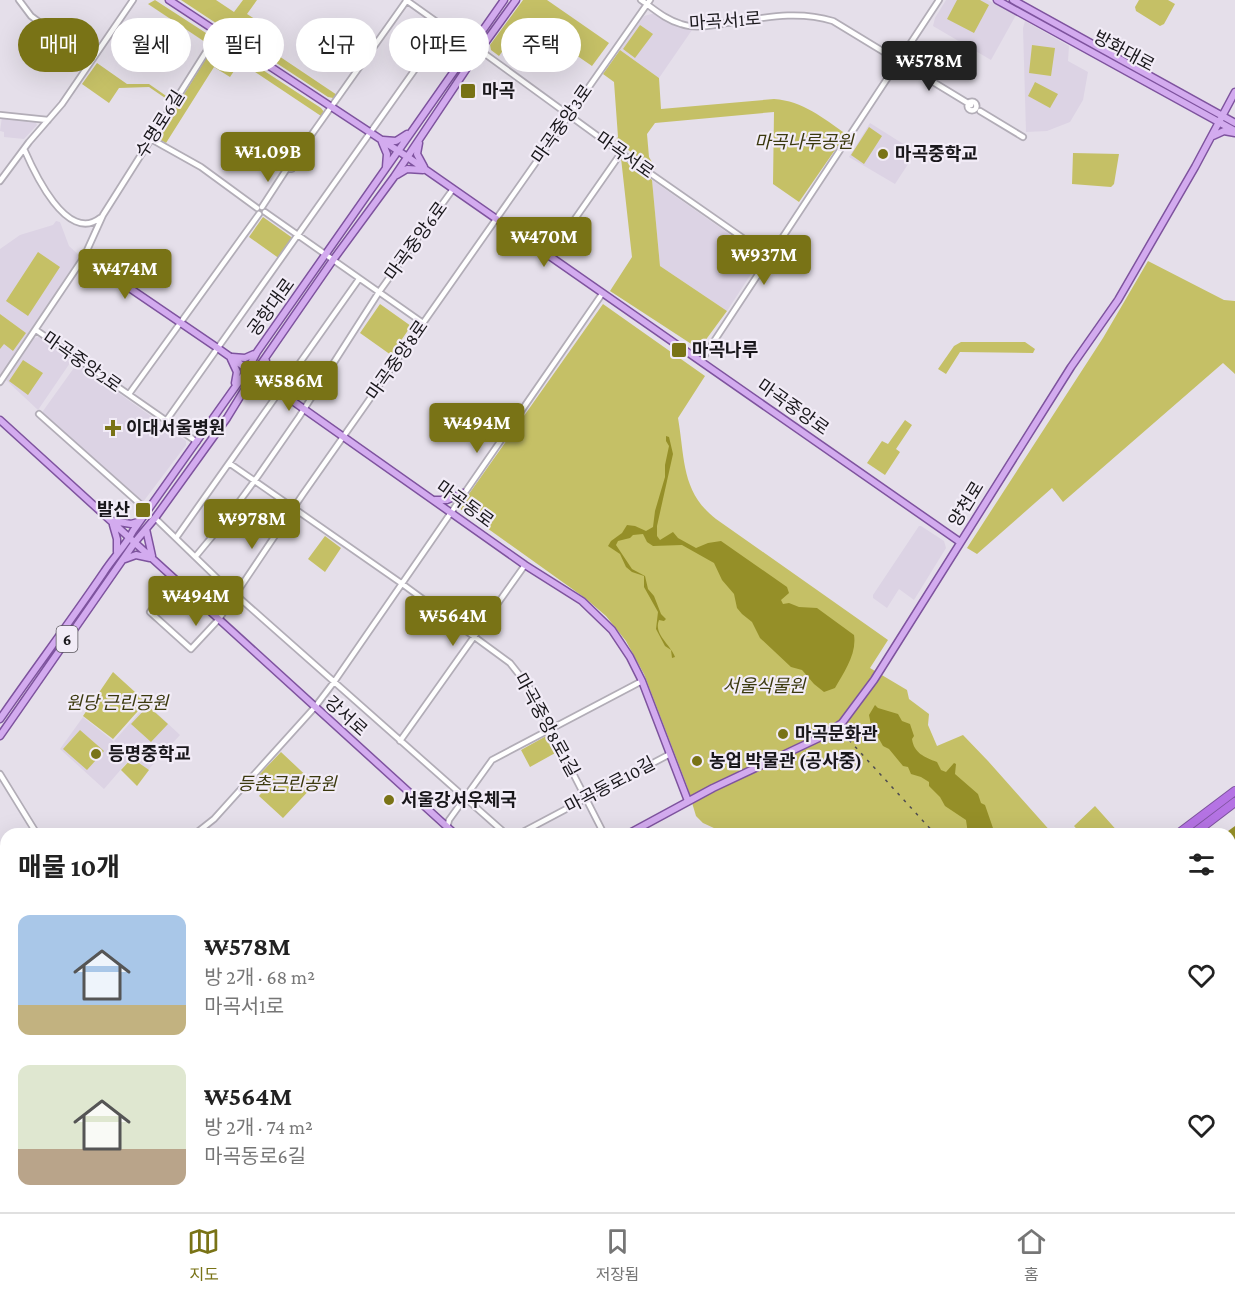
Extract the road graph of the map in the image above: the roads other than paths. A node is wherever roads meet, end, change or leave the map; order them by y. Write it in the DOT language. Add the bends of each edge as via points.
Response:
graph roads {
  1 [pos="19,0"];
  2 [pos="133,0"];
  3 [pos="169,0"];
  4 [pos="407,0"];
  5 [pos="504,0"];
  6 [pos="516,0"];
  7 [pos="641,0"];
  8 [pos="939,0"];
  9 [pos="997,0"];
  10 [pos="1013,0"];
  11 [pos="648,2"];
  12 [pos="34,18"];
  13 [pos="432,18"];
  14 [pos="489,22"];
  15 [pos="203,23"];
  16 [pos="489,39"];
  17 [pos="99,49"];
  18 [pos="203,57"];
  19 [pos="489,57"];
  20 [pos="899,62"];
  21 [pos="84,72"];
  22 [pos="278,72"];
  23 [pos="412,72"];
  24 [pos="454,72"];
  25 [pos="464,72"];
  26 [pos="1235,92"];
  27 [pos="972,104"];
  28 [pos="331,107"];
  29 [pos="980,111"];
  30 [pos="0,115"];
  31 [pos="567,115"];
  32 [pos="1220,118"];
  33 [pos="48,120"];
  34 [pos="1235,123"];
  35 [pos="412,131"];
  36 [pos="369,132"];
  37 [pos="1235,132"];
  38 [pos="1212,136"];
  39 [pos="1023,137"];
  40 [pos="151,139"];
  41 [pos="380,139"];
  42 [pos="419,139"];
  43 [pos="24,149"];
  44 [pos="399,152"];
  45 [pos="621,153"];
  46 [pos="406,156"];
  47 [pos="386,168"];
  48 [pos="427,171"];
  49 [pos="394,177"];
  50 [pos="0,181"];
  51 [pos="453,189"];
  52 [pos="261,210"];
  53 [pos="103,215"];
  54 [pos="495,219"];
  55 [pos="299,235"];
  56 [pos="325,255"];
  57 [pos="549,256"];
  58 [pos="84,257"];
  59 [pos="770,257"];
  60 [pos="333,260"];
  61 [pos="358,279"];
  62 [pos="379,292"];
  63 [pos="602,294"];
  64 [pos="180,322"];
  65 [pos="423,323"];
  66 [pos="36,330"];
  67 [pos="219,349"];
  68 [pos="257,352"];
  69 [pos="229,356"];
  70 [pos="266,360"];
  71 [pos="701,361"];
  72 [pos="248,369"];
  73 [pos="254,374"];
  74 [pos="1,381"];
  75 [pos="235,386"];
  76 [pos="276,390"];
  77 [pos="129,394"];
  78 [pos="242,394"];
  79 [pos="305,409"];
  80 [pos="39,414"];
  81 [pos="0,420"];
  82 [pos="166,421"];
  83 [pos="343,437"];
  84 [pos="197,442"];
  85 [pos="228,463"];
  86 [pos="254,482"];
  87 [pos="463,493"];
  88 [pos="435,500"];
  89 [pos="293,509"];
  90 [pos="147,511"];
  91 [pos="450,512"];
  92 [pos="155,518"];
  93 [pos="112,521"];
  94 [pos="139,522"];
  95 [pos="146,529"];
  96 [pos="176,538"];
  97 [pos="132,540"];
  98 [pos="960,542"];
  99 [pos="117,552"];
  100 [pos="196,556"];
  101 [pos="153,559"];
  102 [pos="122,561"];
  103 [pos="525,565"];
  104 [pos="175,579"];
  105 [pos="401,583"];
  106 [pos="236,594"];
  107 [pos="219,619"];
  108 [pos="475,636"];
  109 [pos="642,681"];
  110 [pos="334,682"];
  111 [pos="315,707"];
  112 [pos="0,719"];
  113 [pos="551,728"];
  114 [pos="0,736"];
  115 [pos="400,741"];
  116 [pos="669,754"];
  117 [pos="0,774"];
  118 [pos="1235,791"];
  119 [pos="585,797"];
  120 [pos="464,799"];
  121 [pos="688,801"];
  122 [pos="1235,802"];
  123 [pos="33,828"];
  124 [pos="202,828"];
  125 [pos="447,828"];
  126 [pos="499,828"];
  127 [pos="530,828"];
  128 [pos="600,828"];
  129 [pos="639,828"];
  130 [pos="1186,828"];
  131 [pos="1201,828"];
  1 -- 12 [label="street"];
  2 -- 17 [label="street"];
  3 -- 15 [label="main road, 마곡중앙로"];
  4 -- 13 [label="street"];
  4 -- 28 [label="street, 마곡중앙2로"];
  5 -- 14 [label="main road, 공항대로 / 6"];
  6 -- 16 [label="main road, 공항대로 / 6"];
  7 -- 11 [label="street, 마곡서1로"];
  8 -- 20 [label="street"];
  9 -- 32 [label="main road, 방화대로"];
  10 -- 32 [label="main road, 방화대로"];
  11 -- 20 [label="street, 마곡서1로" via="669,20 687,26 789,15 820,17"];
  11 -- 31 [label="street, 마곡중앙3로"];
  18 -- 40 [label="street, 수명로6길"];
  19 -- 31 [label="street, 마곡서로"];
  20 -- 27 [label="street, 마곡서1로"];
  20 -- 59 [label="street"];
  21 -- 33 [label="street"];
  22 -- 28 [label="main road, 마곡중앙로"];
  23 -- 36 [label="street"];
  24 -- 35 [label="main road, 공항대로 / 6"];
  25 -- 42 [label="main road, 공항대로 / 6"];
  26 -- 32 [label="main road, 양천로"];
  28 -- 36 [label="main road, 마곡중앙로"];
  28 -- 52 [label="street, 마곡중앙2로"];
  29 -- 39 [label="street"];
  30 -- 33 [label="street"];
  31 -- 45 [label="street, 마곡서로"];
  31 -- 54 [label="street, 마곡중앙3로"];
  32 -- 34 [label="main road, 방화대로"];
  32 -- 37 [label="main road, 방화대로"];
  32 -- 38 [label="main road, 양천로"];
  33 -- 43 [label="street"];
  35 -- 41 [label="main road" via="396,141"];
  35 -- 44 [label="main road, 공항대로 / 6"];
  36 -- 41 [label="main road, 마곡중앙로"];
  36 -- 55 [label="street"];
  37 -- 38 [label="main road"];
  38 -- 98 [label="main road, 양천로" via="1118,300"];
  40 -- 52 [label="street" via="201,167"];
  40 -- 53 [label="street, 수명로6길"];
  41 -- 44 [label="main road, 마곡중앙로"];
  41 -- 47 [label="main road" via="387,154"];
  42 -- 46 [label="main road, 공항대로 / 6"];
  42 -- 48 [label="main road" via="417,154"];
  43 -- 50 [label="street"];
  43 -- 53 [label="street" via="62,213 81,224 90,224"];
  44 -- 46 [label="main road, 마곡중앙로"];
  44 -- 47 [label="main road, 공항대로 / 6"];
  45 -- 57 [label="street"];
  45 -- 59 [label="street, 마곡서로"];
  46 -- 48 [label="main road, 마곡중앙로"];
  46 -- 49 [label="main road, 공항대로 / 6"];
  47 -- 56 [label="main road, 공항대로 / 6"];
  48 -- 49 [label="main road" via="407,169"];
  48 -- 51 [label="main road, 마곡중앙로"];
  49 -- 60 [label="main road, 공항대로 / 6"];
  51 -- 54 [label="main road, 마곡중앙로"];
  51 -- 62 [label="street, 마곡중앙6로"];
  52 -- 55 [label="street"];
  52 -- 64 [label="street, 마곡중앙2로"];
  53 -- 58 [label="street, 수명로6길"];
  54 -- 57 [label="main road, 마곡중앙로"];
  54 -- 65 [label="street, 마곡중앙8로"];
  55 -- 56 [label="street, 마곡중앙6로"];
  55 -- 67 [label="street"];
  56 -- 60 [label="street, 마곡중앙6로"];
  56 -- 68 [label="main road, 공항대로 / 6"];
  57 -- 63 [label="main road, 마곡중앙로"];
  58 -- 64 [label="main road, 마곡동로"];
  58 -- 66 [label="street, 수명로6길"];
  59 -- 71 [label="street"];
  60 -- 61 [label="street, 마곡중앙6로"];
  60 -- 70 [label="main road, 공항대로 / 6"];
  61 -- 62 [label="street, 마곡중앙6로"];
  61 -- 76 [label="street"];
  62 -- 65 [label="street, 마곡중앙6로"];
  62 -- 79 [label="street, 마곡중앙6로"];
  63 -- 71 [label="main road, 마곡중앙로"];
  63 -- 87 [label="street"];
  64 -- 67 [label="main road, 마곡동로"];
  64 -- 77 [label="street, 마곡중앙2로"];
  65 -- 83 [label="street, 마곡중앙8로"];
  66 -- 74 [label="street, 수명로6길"];
  66 -- 77 [label="street, 마곡중앙2로"];
  67 -- 69 [label="main road, 마곡동로"];
  67 -- 82 [label="street"];
  68 -- 69 [label="main road" via="245,358"];
  68 -- 72 [label="main road, 공항대로 / 6"];
  69 -- 72 [label="main road, 마곡동로"];
  69 -- 75 [label="main road" via="237,372"];
  70 -- 73 [label="main road, 공항대로 / 6"];
  70 -- 76 [label="main road" via="266,373"];
  71 -- 98 [label="main road, 마곡중앙로"];
  72 -- 73 [label="main road, 마곡동로"];
  72 -- 75 [label="main road, 공항대로 / 6"];
  73 -- 76 [label="main road, 마곡동로"];
  73 -- 78 [label="main road, 공항대로 / 6"];
  75 -- 84 [label="main road, 공항대로 / 6"];
  76 -- 78 [label="main road" via="256,386"];
  76 -- 79 [label="main road, 마곡동로"];
  76 -- 85 [label="street"];
  77 -- 82 [label="street, 마곡중앙2로"];
  78 -- 92 [label="main road, 공항대로 / 6"];
  79 -- 83 [label="main road, 마곡동로"];
  79 -- 86 [label="street, 마곡중앙6로"];
  80 -- 90 [label="street"];
  81 -- 93 [label="main road, 강서로"];
  82 -- 84 [label="street, 마곡중앙2로"];
  83 -- 88 [label="main road, 마곡동로"];
  83 -- 89 [label="street, 마곡중앙8로"];
  84 -- 90 [label="main road, 공항대로 / 6"];
  85 -- 86 [label="street"];
  85 -- 96 [label="street"];
  86 -- 89 [label="street"];
  86 -- 100 [label="street, 마곡중앙6로"];
  87 -- 88 [label="main road"];
  87 -- 91 [label="street"];
  88 -- 91 [label="main road, 마곡동로"];
  89 -- 105 [label="street, 마곡중앙8로1길"];
  89 -- 106 [label="street, 마곡중앙8로"];
  90 -- 94 [label="main road, 공항대로 / 6"];
  91 -- 103 [label="main road, 마곡동로"];
  91 -- 105 [label="street"];
  92 -- 95 [label="main road, 공항대로 / 6"];
  92 -- 96 [label="street"];
  93 -- 94 [label="main road"];
  93 -- 97 [label="main road, 강서로"];
  93 -- 99 [label="main road"];
  94 -- 97 [label="main road, 공항대로 / 6"];
  95 -- 97 [label="main road, 공항대로 / 6"];
  95 -- 101 [label="main road"];
  96 -- 100 [label="street"];
  97 -- 99 [label="main road, 공항대로 / 6"];
  97 -- 101 [label="main road, 강서로"];
  97 -- 102 [label="main road, 공항대로 / 6"];
  98 -- 121 [label="main road, 양천로" via="874,680 842,723 821,737"];
  99 -- 112 [label="main road, 공항대로 / 6"];
  100 -- 106 [label="street"];
  101 -- 102 [label="main road" via="136,555"];
  101 -- 104 [label="main road, 강서로"];
  102 -- 114 [label="main road, 공항대로 / 6"];
  103 -- 108 [label="street"];
  103 -- 109 [label="main road, 마곡동로" via="582,600 612,630"];
  104 -- 107 [label="main road, 강서로"];
  104 -- 107 [label="street" via="150,612 191,649"];
  105 -- 108 [label="street, 마곡중앙8로1길"];
  105 -- 110 [label="street"];
  106 -- 107 [label="street, 마곡중앙8로"];
  106 -- 110 [label="street"];
  107 -- 111 [label="main road, 강서로"];
  108 -- 113 [label="street, 마곡중앙8로1길" via="520,673"];
  108 -- 115 [label="street"];
  109 -- 113 [label="street"];
  109 -- 116 [label="main road, 마곡동로"];
  110 -- 111 [label="street"];
  110 -- 115 [label="street"];
  111 -- 124 [label="street"];
  111 -- 125 [label="main road, 강서로"];
  113 -- 119 [label="street, 마곡중앙8로1길"];
  113 -- 120 [label="street" via="492,760"];
  115 -- 120 [label="street"];
  116 -- 119 [label="street, 마곡동로10길"];
  116 -- 121 [label="main road, 마곡동로"];
  117 -- 123 [label="street"];
  118 -- 130 [label="highway"];
  119 -- 127 [label="street, 마곡동로10길"];
  119 -- 128 [label="street, 마곡중앙8로1길"];
  120 -- 125 [label="street"];
  120 -- 126 [label="street"];
  121 -- 129 [label="main road, 양천로"];
  122 -- 131 [label="highway"];
}
